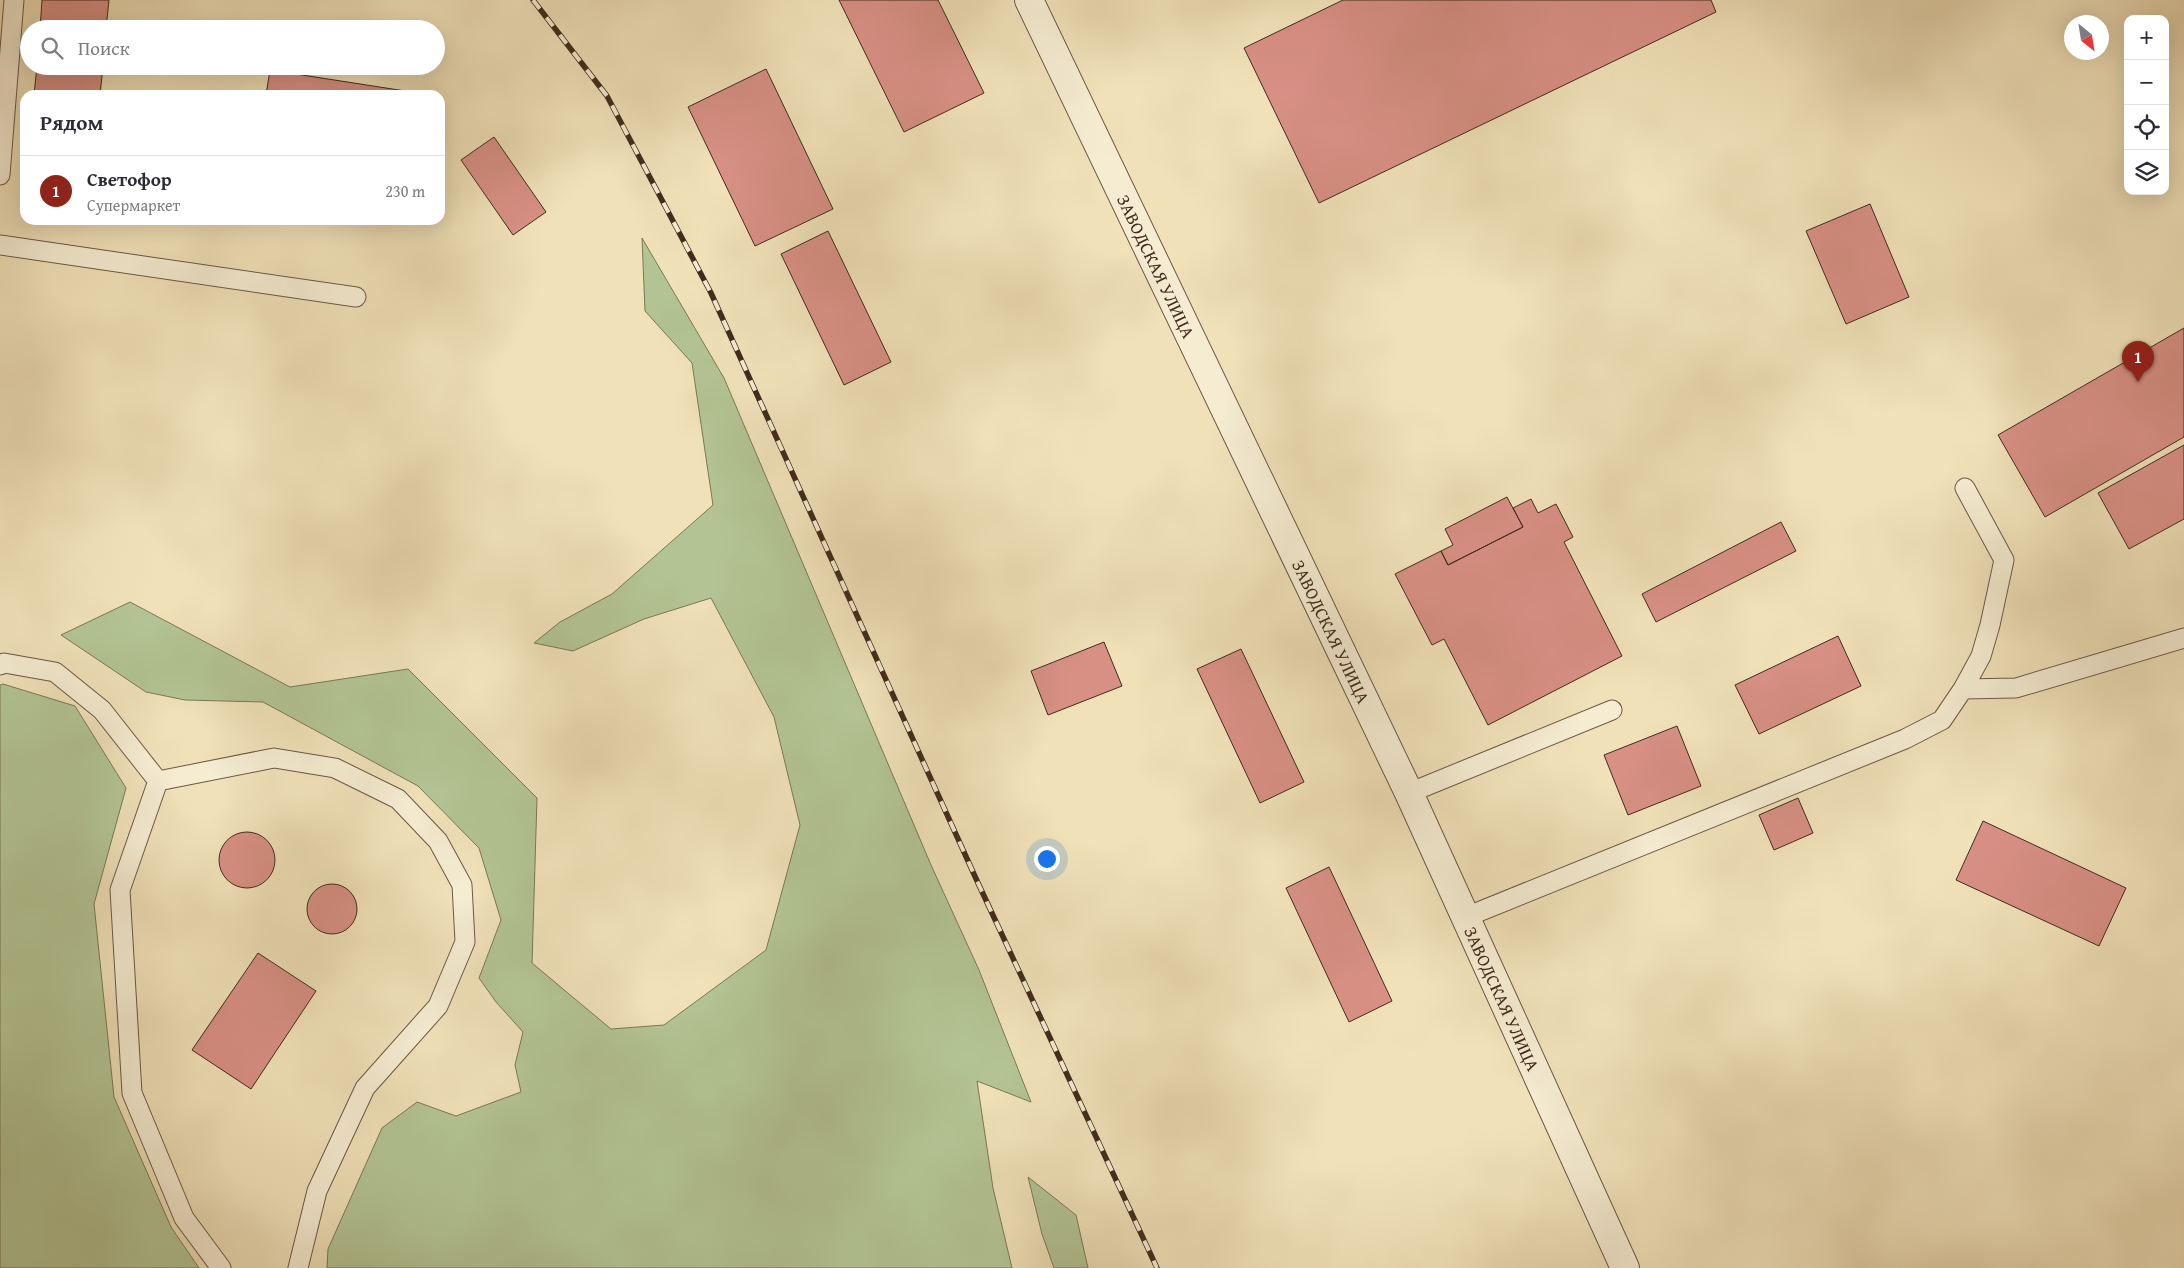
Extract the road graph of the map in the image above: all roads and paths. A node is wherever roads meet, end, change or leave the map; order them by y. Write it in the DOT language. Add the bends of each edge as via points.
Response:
graph roads {
  1 [pos="14,0"];
  2 [pos="1029,0"];
  3 [pos="0,175"];
  4 [pos="0,245"];
  5 [pos="356,297"];
  6 [pos="1965,488"];
  7 [pos="2184,638"];
  8 [pos="0,665"];
  9 [pos="1963,689"];
  10 [pos="1612,710"];
  11 [pos="158,780"];
  12 [pos="1409,793"];
  13 [pos="1466,917"];
  14 [pos="221,1268"];
  15 [pos="298,1268"];
  16 [pos="1625,1268"];
  1 -- 3 [label="lane"];
  2 -- 12 [label="street, ЗАВОДСКАЯ УЛИЦА"];
  4 -- 5 [label="lane"];
  6 -- 9 [label="lane" via="2004,560 1981,656"];
  7 -- 9 [label="lane" via="2016,688"];
  8 -- 11 [label="lane" via="55,672 102,710"];
  9 -- 13 [label="lane" via="1942,720 1905,739"];
  10 -- 12 [label="lane"];
  11 -- 14 [label="lane" via="120,890 132,1093 184,1218"];
  11 -- 15 [label="lane" via="274,758 335,768 398,799 438,841 462,886 465,942 438,1006 365,1088 317,1191"];
  12 -- 13 [label="street, ЗАВОДСКАЯ УЛИЦА"];
  13 -- 16 [label="street, ЗАВОДСКАЯ УЛИЦА"];
}
